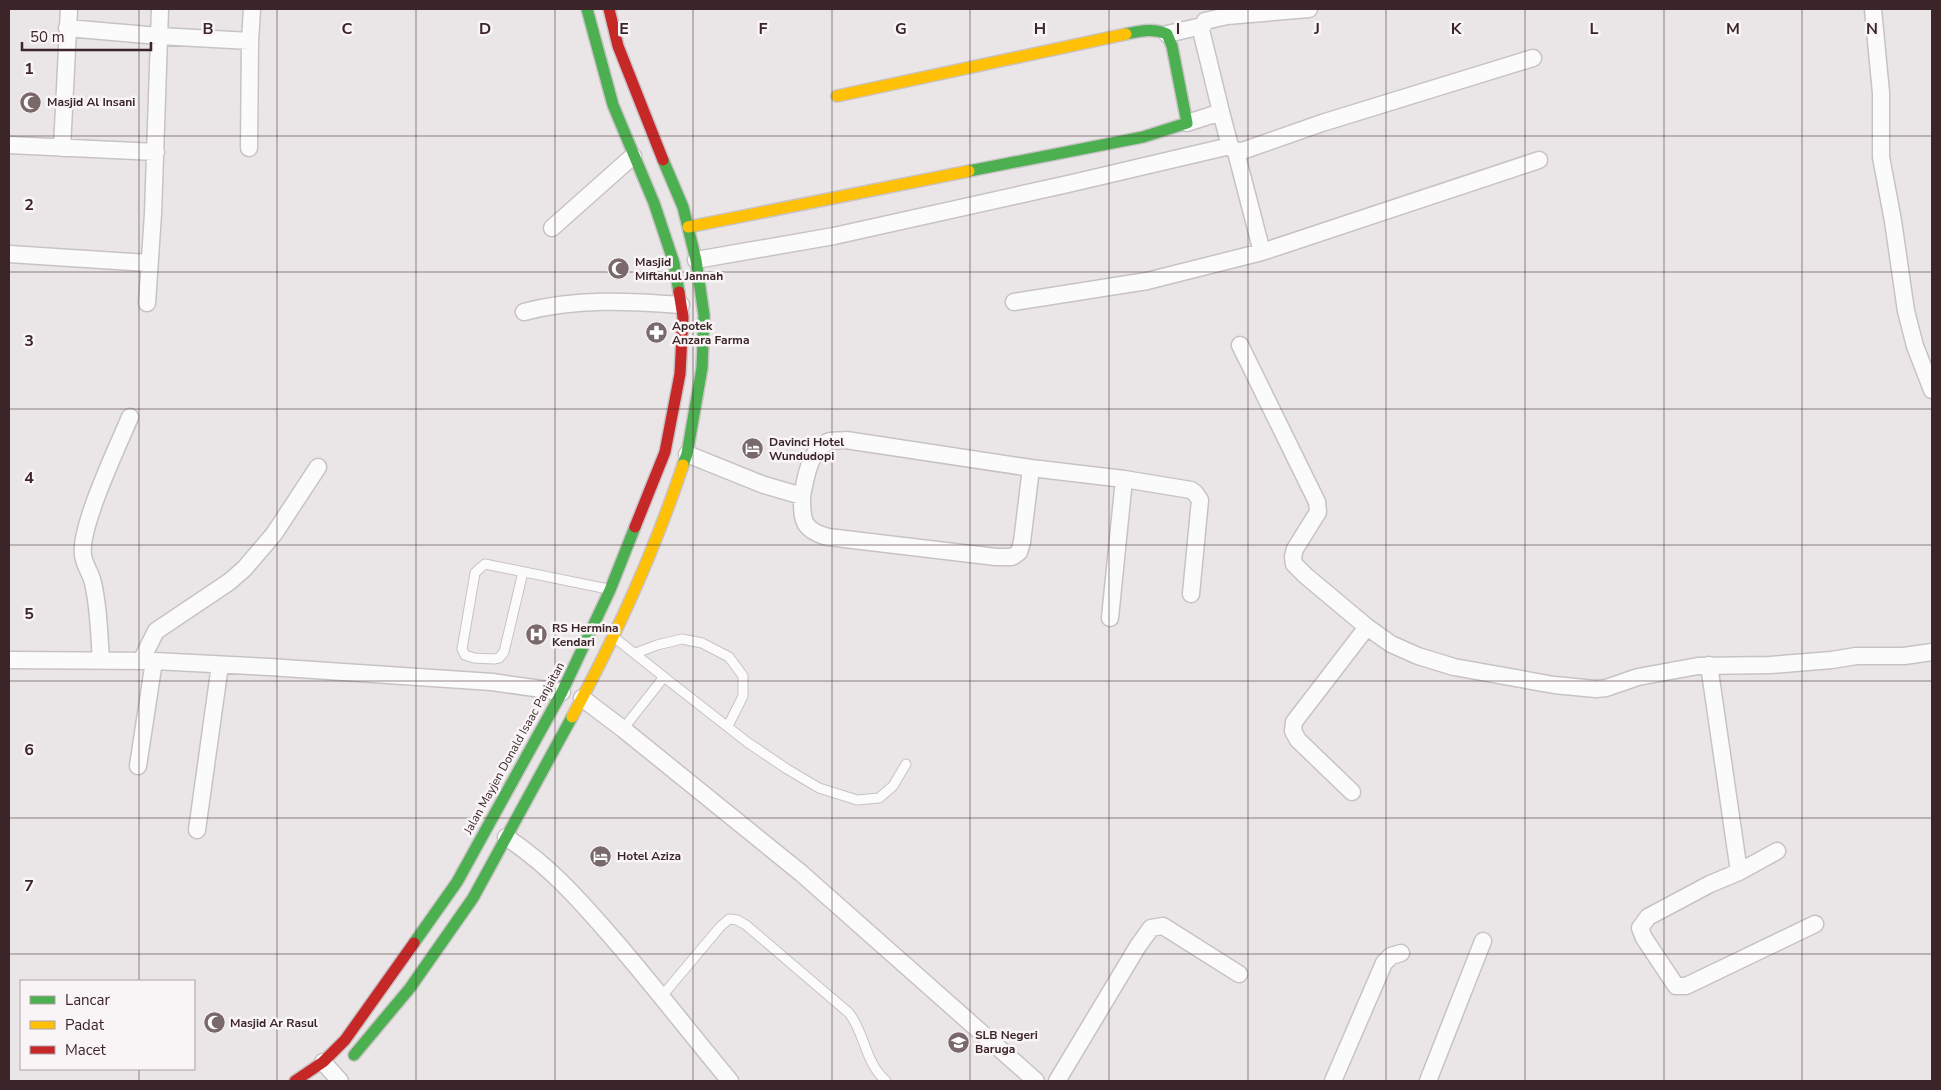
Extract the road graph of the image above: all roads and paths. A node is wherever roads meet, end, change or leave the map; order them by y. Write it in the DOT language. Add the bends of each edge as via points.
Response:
graph roads {
  1 [pos="68,9"];
  2 [pos="160,9"];
  3 [pos="252,9"];
  4 [pos="587,9"];
  5 [pos="609,9"];
  6 [pos="1309,9"];
  7 [pos="1873,9"];
  8 [pos="1202,26"];
  9 [pos="67,28"];
  10 [pos="1167,34"];
  11 [pos="159,36"];
  12 [pos="250,41"];
  13 [pos="1533,58"];
  14 [pos="837,96"];
  15 [pos="1220,112"];
  16 [pos="1187,123"];
  17 [pos="9,145"];
  18 [pos="62,148"];
  19 [pos="249,148"];
  20 [pos="1233,149"];
  21 [pos="156,152"];
  22 [pos="633,156"];
  23 [pos="1539,160"];
  24 [pos="688,226"];
  25 [pos="552,228"];
  26 [pos="1262,252"];
  27 [pos="9,254"];
  28 [pos="696,260"];
  29 [pos="148,263"];
  30 [pos="1014,302"];
  31 [pos="147,303"];
  32 [pos="681,305"];
  33 [pos="524,312"];
  34 [pos="1240,345"];
  35 [pos="1932,390"];
  36 [pos="130,417"];
  37 [pos="687,454"];
  38 [pos="318,467"];
  39 [pos="1031,468"];
  40 [pos="1124,479"];
  41 [pos="802,496"];
  42 [pos="523,572"];
  43 [pos="610,590"];
  44 [pos="1191,594"];
  45 [pos="1110,618"];
  46 [pos="1367,627"];
  47 [pos="613,636"];
  48 [pos="1932,652"];
  49 [pos="636,653"];
  50 [pos="9,660"];
  51 [pos="101,660"];
  52 [pos="147,661"];
  53 [pos="220,665"];
  54 [pos="1709,666"];
  55 [pos="664,677"];
  56 [pos="562,692"];
  57 [pos="582,698"];
  58 [pos="728,726"];
  59 [pos="623,729"];
  60 [pos="906,764"];
  61 [pos="138,766"];
  62 [pos="1352,792"];
  63 [pos="197,830"];
  64 [pos="506,837"];
  65 [pos="1777,852"];
  66 [pos="1739,872"];
  67 [pos="1815,924"];
  68 [pos="1483,941"];
  69 [pos="1401,953"];
  70 [pos="1239,974"];
  71 [pos="662,996"];
  72 [pos="323,1062"];
  73 [pos="334,1080"];
  74 [pos="295,1081"];
  75 [pos="730,1081"];
  76 [pos="886,1081"];
  77 [pos="1036,1081"];
  78 [pos="1057,1081"];
  79 [pos="1333,1081"];
  80 [pos="1428,1081"];
  1 -- 9 [label="street"];
  2 -- 11 [label="street"];
  3 -- 12 [label="street"];
  4 -- 22 [label="main road, Jalan Mayjen Donald Isaac Panjaitan" via="613,105"];
  5 -- 24 [label="main road" via="618,46"];
  6 -- 8 [label="street" via="1227,16 1205,21"];
  7 -- 35 [label="street" via="1881,93 1881,157 1906,311"];
  8 -- 10 [label="street"];
  8 -- 15 [label="street"];
  9 -- 11 [label="street"];
  9 -- 18 [label="street"];
  10 -- 14 [label="main road" via="1144,30"];
  10 -- 16 [label="main road"];
  11 -- 12 [label="street"];
  11 -- 21 [label="street"];
  12 -- 19 [label="street"];
  13 -- 20 [label="street"];
  15 -- 16 [label="street"];
  15 -- 20 [label="street"];
  16 -- 24 [label="main road" via="1143,137"];
  17 -- 18 [label="street"];
  18 -- 21 [label="street"];
  20 -- 26 [label="street"];
  20 -- 28 [label="street" via="834,236"];
  21 -- 29 [label="street"];
  22 -- 25 [label="street"];
  22 -- 32 [label="main road, Jalan Mayjen Donald Isaac Panjaitan" via="667,238"];
  23 -- 26 [label="street"];
  24 -- 28 [label="main road"];
  26 -- 30 [label="street" via="1146,281"];
  27 -- 29 [label="street"];
  28 -- 37 [label="main road" via="704,315 702,368"];
  29 -- 31 [label="street"];
  32 -- 33 [label="street" via="604,301 545,306"];
  32 -- 43 [label="main road, Jalan Mayjen Donald Isaac Panjaitan" via="680,374 665,452"];
  34 -- 46 [label="street" via="1317,502 1318,512 1295,549 1294,564"];
  36 -- 51 [label="street" via="83,543 82,555 93,581 98,607"];
  37 -- 41 [label="street" via="764,485"];
  37 -- 47 [label="main road" via="664,521"];
  38 -- 52 [label="street" via="274,534 244,569 156,631"];
  39 -- 40 [label="street"];
  39 -- 41 [label="street" via="846,440 831,441 812,457"];
  39 -- 41 [label="street" via="1022,542 1019,552 1012,557 816,534 808,529 802,518"];
  40 -- 44 [label="street" via="1191,490 1198,496 1200,508"];
  40 -- 45 [label="street"];
  42 -- 42 [label="lane" via="485,564 475,573 462,649 466,655 500,658"];
  42 -- 43 [label="lane"];
  43 -- 56 [label="main road, Jalan Mayjen Donald Isaac Panjaitan"];
  46 -- 54 [label="street" via="1391,644 1432,661 1582,689 1606,688 1674,669"];
  46 -- 62 [label="street" via="1294,722 1293,731 1298,740"];
  47 -- 49 [label="lane"];
  47 -- 57 [label="main road"];
  48 -- 54 [label="street" via="1770,665"];
  49 -- 55 [label="lane"];
  49 -- 58 [label="lane" via="682,639 702,643 728,657 743,676 743,696"];
  50 -- 51 [label="street"];
  51 -- 52 [label="street"];
  52 -- 53 [label="street"];
  52 -- 61 [label="street"];
  53 -- 56 [label="street" via="492,682"];
  53 -- 63 [label="street"];
  54 -- 66 [label="street"];
  55 -- 58 [label="lane"];
  55 -- 59 [label="lane"];
  56 -- 57 [label="main road"];
  56 -- 72 [label="main road, Jalan Mayjen Donald Isaac Panjaitan" via="457,882 345,1040"];
  57 -- 59 [label="street"];
  57 -- 64 [label="main road"];
  58 -- 60 [label="lane" via="747,742 819,788 857,800 879,798 893,786"];
  59 -- 77 [label="street" via="801,874"];
  64 -- 71 [label="street" via="558,878"];
  64 -- 73 [label="main road" via="473,898 410,988"];
  65 -- 66 [label="street"];
  66 -- 67 [label="street" via="1648,917 1640,928 1676,986 1686,986"];
  68 -- 80 [label="street"];
  69 -- 79 [label="street" via="1384,963"];
  70 -- 78 [label="street" via="1163,926 1151,928"];
  71 -- 75 [label="street"];
  71 -- 76 [label="lane" via="720,927 729,920 737,920 849,1013 857,1023 876,1070"];
  72 -- 73 [label="street"];
  72 -- 74 [label="main road, Jalan Mayjen Donald Isaac Panjaitan"];
}
